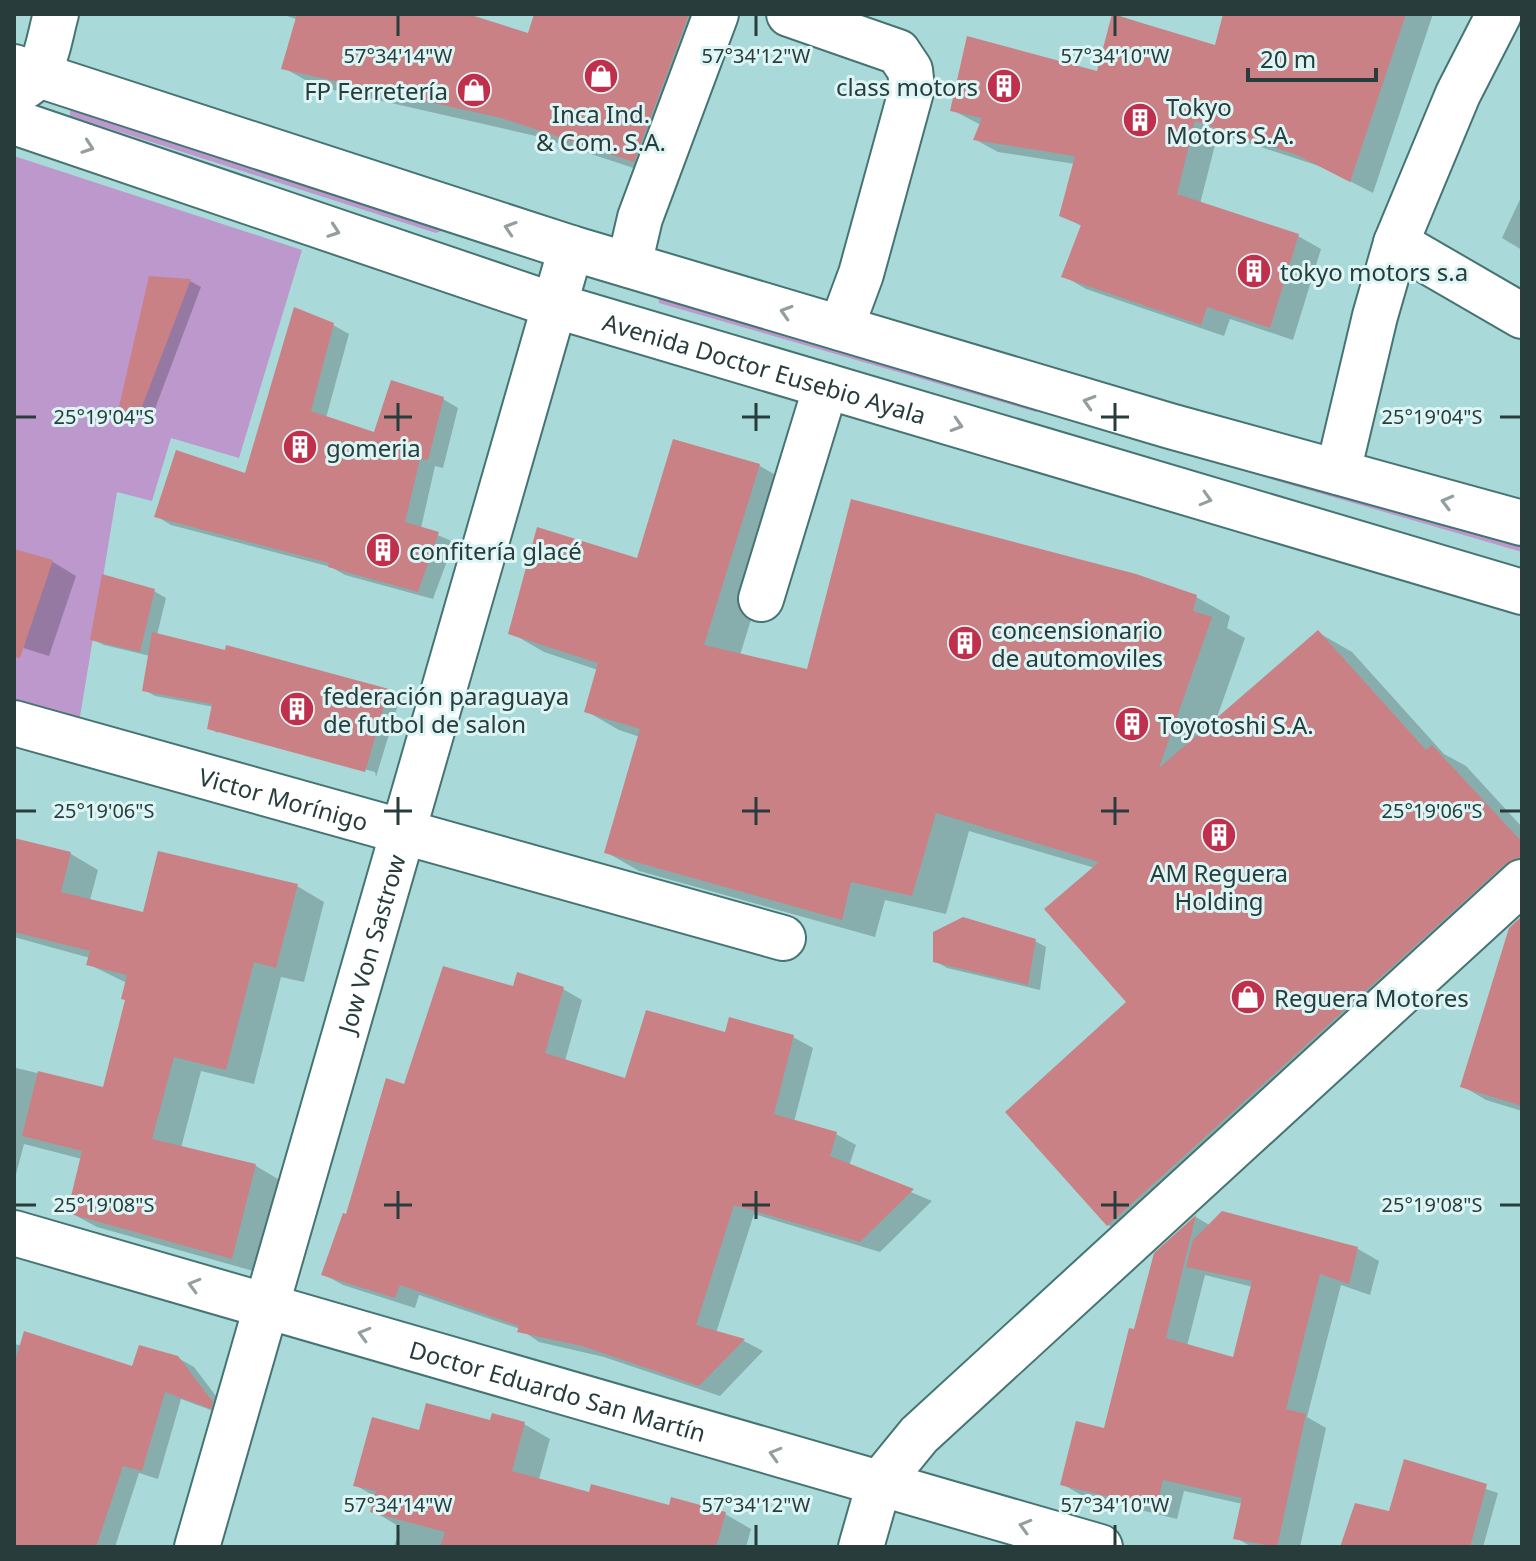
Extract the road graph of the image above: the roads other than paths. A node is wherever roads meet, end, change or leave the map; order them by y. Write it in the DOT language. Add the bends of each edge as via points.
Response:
graph roads {
  1 [pos="56,14"];
  2 [pos="716,14"];
  3 [pos="789,14"];
  4 [pos="1499,14"];
  5 [pos="22,78"];
  6 [pos="14,122"];
  7 [pos="1396,243"];
  8 [pos="571,248"];
  9 [pos="629,265"];
  10 [pos="553,305"];
  11 [pos="1522,316"];
  12 [pos="841,328"];
  13 [pos="826,386"];
  14 [pos="1338,472"];
  15 [pos="1522,523"];
  16 [pos="1522,592"];
  17 [pos="761,599"];
  18 [pos="14,723"];
  19 [pos="402,833"];
  20 [pos="1522,882"];
  21 [pos="783,938"];
  22 [pos="14,1233"];
  23 [pos="269,1306"];
  24 [pos="879,1484"];
  25 [pos="197,1547"];
  26 [pos="861,1547"];
  27 [pos="1100,1547"];
  1 -- 5 [label="main road"];
  2 -- 9 [label="main road" via="640,218"];
  3 -- 12 [label="main road" via="898,52 910,70 912,88"];
  4 -- 7 [label="main road" via="1458,94"];
  8 -- 5 [label="main road, one-way"];
  6 -- 10 [label="main road, Avenida Doctor Eusebio Ayala, one-way"];
  7 -- 11 [label="main road"];
  7 -- 14 [label="main road"];
  8 -- 9 [label="main road"];
  8 -- 10 [label="main road, Jow Von Sastrow"];
  12 -- 9 [label="main road, one-way"];
  10 -- 13 [label="main road, Avenida Doctor Eusebio Ayala"];
  10 -- 19 [label="main road, Jow Von Sastrow"];
  14 -- 12 [label="main road, one-way"];
  13 -- 16 [label="main road, Avenida Doctor Eusebio Ayala, one-way"];
  13 -- 17 [label="main road"];
  15 -- 14 [label="main road, one-way"];
  18 -- 19 [label="main road, Victor Morínigo"];
  19 -- 21 [label="main road, Victor Morínigo"];
  19 -- 23 [label="main road, Jow Von Sastrow"];
  20 -- 24 [label="main road" via="919,1435"];
  23 -- 22 [label="main road, Doctor Eduardo San Martín, one-way"];
  24 -- 23 [label="main road, Doctor Eduardo San Martín, one-way"];
  23 -- 25 [label="main road, Jow Von Sastrow"];
  24 -- 26 [label="main road"];
  27 -- 24 [label="main road, Doctor Eduardo San Martín, one-way"];
}
